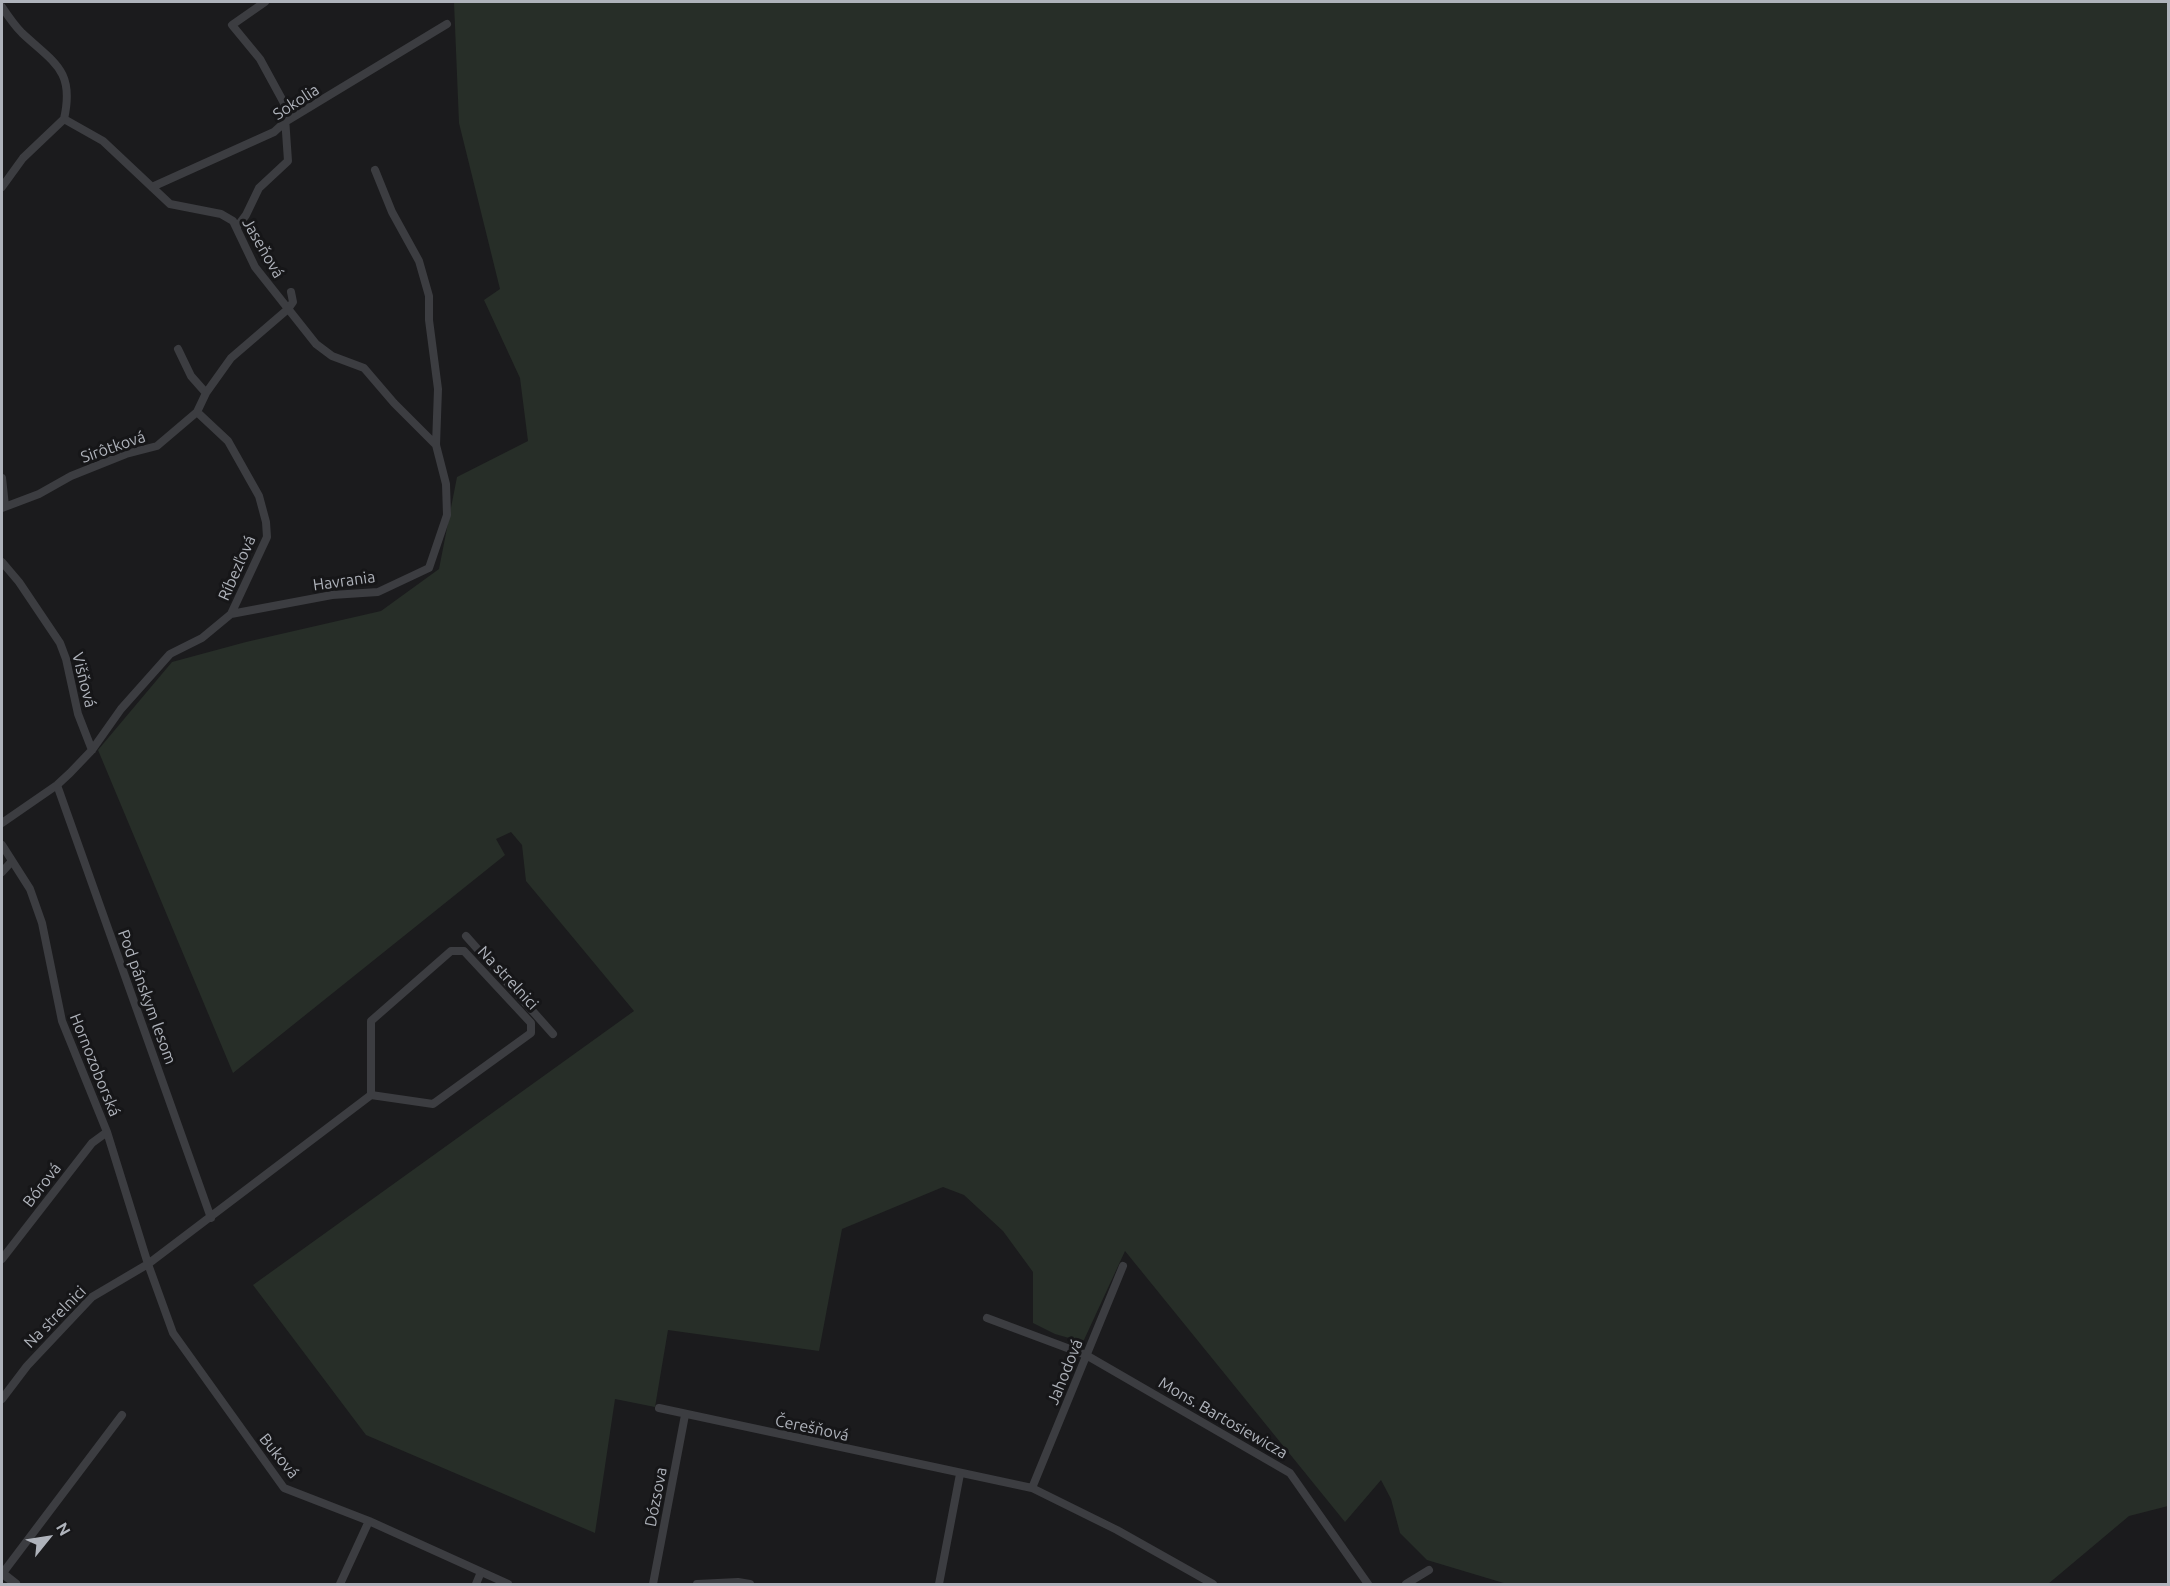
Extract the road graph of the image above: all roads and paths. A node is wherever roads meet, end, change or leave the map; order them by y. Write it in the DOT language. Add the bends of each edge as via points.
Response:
graph roads {
  1 [pos="265,2"];
  2 [pos="2,7"];
  3 [pos="447,24"];
  4 [pos="64,119"];
  5 [pos="285,122"];
  6 [pos="375,170"];
  7 [pos="2,187"];
  8 [pos="152,187"];
  9 [pos="237,227"];
  10 [pos="291,292"];
  11 [pos="288,309"];
  12 [pos="178,349"];
  13 [pos="206,393"];
  14 [pos="197,412"];
  15 [pos="436,445"];
  16 [pos="2,478"];
  17 [pos="3,507"];
  18 [pos="2,562"];
  19 [pos="231,614"];
  20 [pos="92,750"];
  21 [pos="57,785"];
  22 [pos="2,823"];
  23 [pos="2,845"];
  24 [pos="12,861"];
  25 [pos="2,872"];
  26 [pos="466,936"];
  27 [pos="490,963"];
  28 [pos="482,970"];
  29 [pos="523,1000"];
  30 [pos="516,1006"];
  31 [pos="553,1034"];
  32 [pos="371,1095"];
  33 [pos="107,1132"];
  34 [pos="211,1218"];
  35 [pos="2,1259"];
  36 [pos="148,1264"];
  37 [pos="1123,1266"];
  38 [pos="987,1318"];
  39 [pos="1086,1355"];
  40 [pos="2,1399"];
  41 [pos="659,1408"];
  42 [pos="122,1415"];
  43 [pos="685,1415"];
  44 [pos="960,1474"];
  45 [pos="1032,1488"];
  46 [pos="369,1521"];
  47 [pos="1429,1570"];
  48 [pos="481,1572"];
  49 [pos="2,1574"];
  50 [pos="14,1584"];
  51 [pos="340,1584"];
  52 [pos="476,1584"];
  53 [pos="508,1584"];
  54 [pos="653,1584"];
  55 [pos="697,1584"];
  56 [pos="750,1584"];
  57 [pos="939,1584"];
  58 [pos="1213,1584"];
  59 [pos="1368,1584"];
  60 [pos="1406,1584"];
  1 -- 5 [label="street" via="232,25 284,103"];
  2 -- 4 [label="street" via="61,73 68,91"];
  3 -- 5 [label="street, Sokolia"];
  4 -- 7 [label="street" via="23,158"];
  4 -- 8 [label="street, Jaseňová" via="103,141"];
  5 -- 8 [label="street, Sokolia" via="274,132"];
  5 -- 9 [label="street" via="288,161 259,188"];
  6 -- 15 [label="street, Havrania" via="419,261 429,296 438,388"];
  8 -- 9 [label="street, Jaseňová" via="170,204 221,214"];
  9 -- 11 [label="street, Jaseňová" via="255,267"];
  10 -- 11 [label="street" via="293,302"];
  11 -- 13 [label="street, Sirôtková" via="231,358"];
  11 -- 15 [label="street, Jaseňová" via="316,344 332,356 364,368"];
  12 -- 13 [label="street" via="191,376"];
  13 -- 14 [label="street, Sirôtková"];
  14 -- 17 [label="street, Sirôtková" via="157,446 126,454"];
  14 -- 19 [label="street, Ríbezľová" via="228,441 259,496 266,522 267,537"];
  15 -- 19 [label="street, Havrania" via="446,484 447,515 429,568 378,592 332,595"];
  16 -- 17 [label="street"];
  18 -- 20 [label="street, Višňová" via="60,643 78,714"];
  19 -- 20 [label="street, Havrania" via="202,638 170,654 121,709"];
  20 -- 21 [label="street, Havrania"];
  21 -- 22 [label="street, Havrania"];
  21 -- 34 [label="street, Pod pánskym lesom"];
  23 -- 24 [label="street, Hornozoborská"];
  24 -- 25 [label="street"];
  24 -- 33 [label="street, Hornozoborská" via="30,889 42,923 62,1021"];
  26 -- 27 [label="street"];
  27 -- 28 [label="street"];
  27 -- 29 [label="street"];
  28 -- 30 [label="street, Na strelnici"];
  28 -- 32 [label="street, Na strelnici" via="464,951 451,951 371,1022"];
  29 -- 30 [label="street"];
  29 -- 31 [label="street"];
  30 -- 32 [label="street, Na strelnici" via="531,1023 531,1033 433,1104"];
  32 -- 34 [label="street, Na strelnici"];
  33 -- 35 [label="street, Bórová" via="92,1143"];
  33 -- 36 [label="street, Hornozoborská"];
  34 -- 36 [label="street, Na strelnici"];
  36 -- 40 [label="street, Na strelnici" via="92,1297 27,1366"];
  36 -- 46 [label="street, Buková" via="173,1334 284,1488"];
  37 -- 39 [label="street, Jahodová"];
  38 -- 39 [label="street, Mons. Bartosiewicza"];
  39 -- 45 [label="street, Jahodová"];
  39 -- 59 [label="street, Mons. Bartosiewicza" via="1290,1473"];
  41 -- 43 [label="street, Čerešňová"];
  42 -- 49 [label="street"];
  43 -- 44 [label="street, Čerešňová"];
  43 -- 54 [label="street, Dózsova"];
  44 -- 45 [label="street, Čerešňová"];
  44 -- 57 [label="street"];
  45 -- 58 [label="street, Čerešňová"];
  46 -- 48 [label="street, Buková"];
  46 -- 51 [label="street"];
  47 -- 60 [label="street"];
  48 -- 52 [label="street"];
  48 -- 53 [label="street, Buková"];
  49 -- 50 [label="street"];
  55 -- 56 [label="street"];
}
